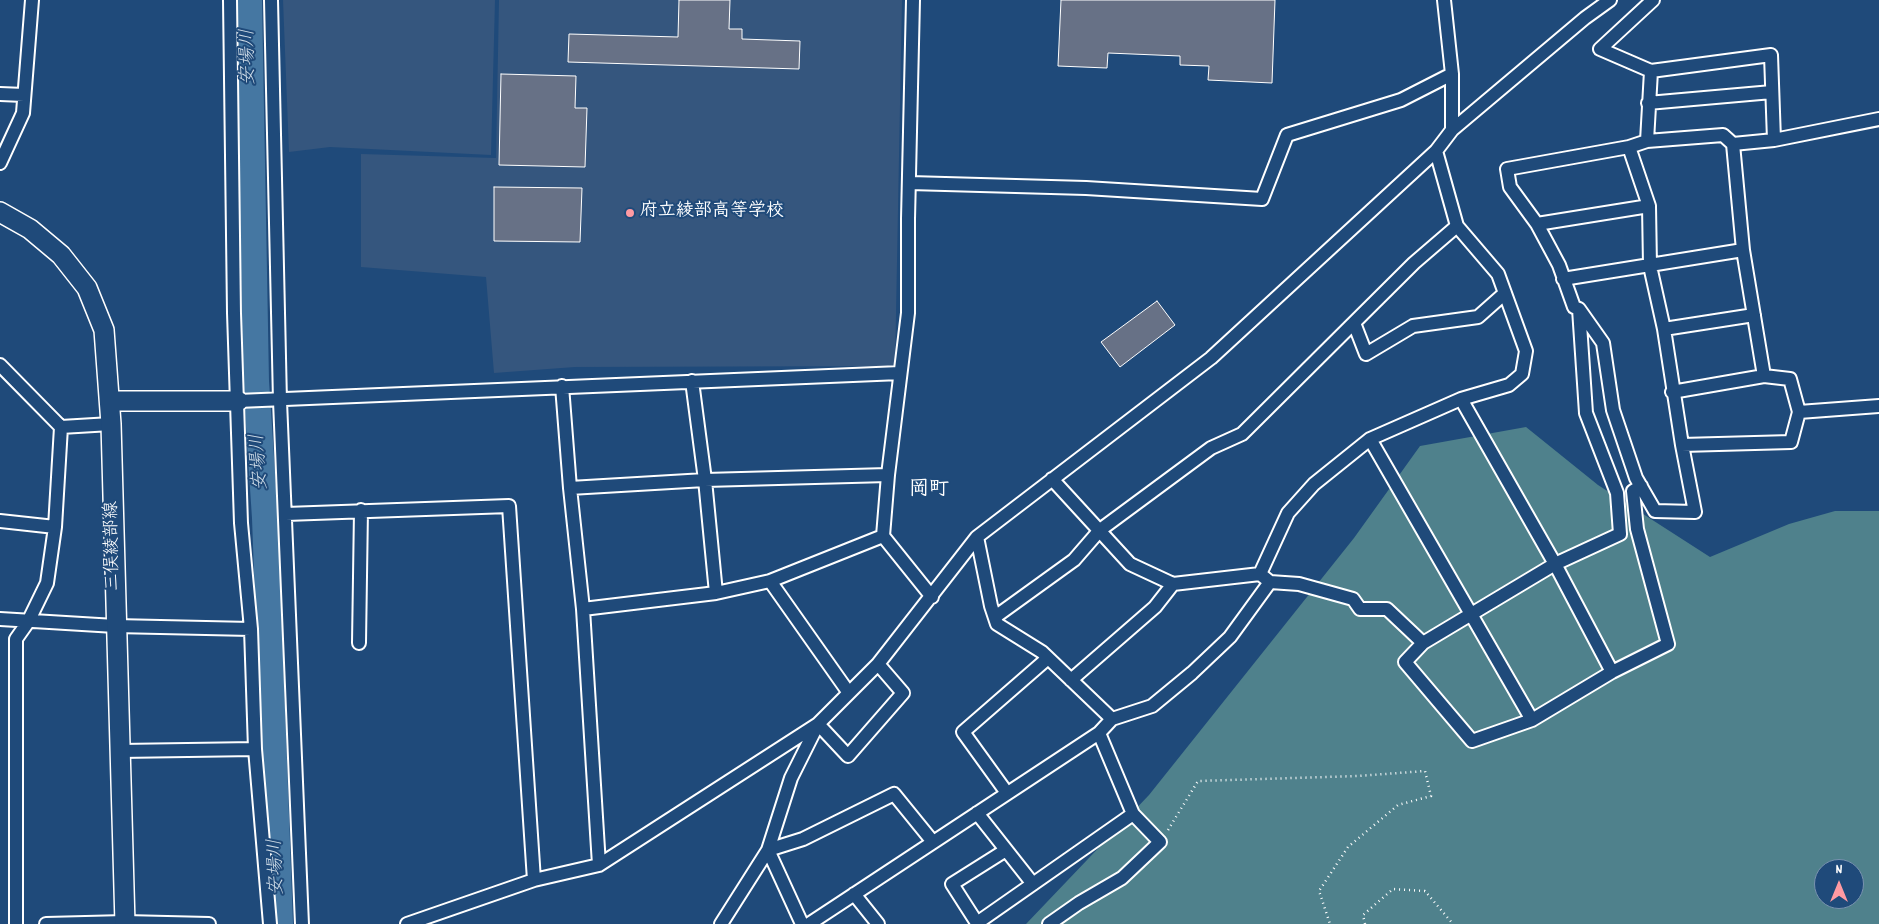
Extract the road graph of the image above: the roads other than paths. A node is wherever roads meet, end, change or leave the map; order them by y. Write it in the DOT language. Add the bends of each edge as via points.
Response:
graph roads {
  1 [pos="32,0"];
  2 [pos="230,0"];
  3 [pos="271,0"];
  4 [pos="914,0"];
  5 [pos="1444,0"];
  6 [pos="1610,0"];
  7 [pos="1653,0"];
  8 [pos="1651,71"];
  9 [pos="1452,74"];
  10 [pos="1772,92"];
  11 [pos="0,94"];
  12 [pos="24,95"];
  13 [pos="1648,104"];
  14 [pos="1879,119"];
  15 [pos="1452,130"];
  16 [pos="1774,140"];
  17 [pos="1647,141"];
  18 [pos="1733,144"];
  19 [pos="1630,147"];
  20 [pos="1436,151"];
  21 [pos="0,163"];
  22 [pos="910,183"];
  23 [pos="1649,206"];
  24 [pos="0,212"];
  25 [pos="1537,224"];
  26 [pos="1457,226"];
  27 [pos="1743,250"];
  28 [pos="1650,266"];
  29 [pos="1563,280"];
  30 [pos="1505,293"];
  31 [pos="1579,309"];
  32 [pos="1754,315"];
  33 [pos="1354,323"];
  34 [pos="1664,329"];
  35 [pos="0,365"];
  36 [pos="900,373"];
  37 [pos="1764,376"];
  38 [pos="692,381"];
  39 [pos="562,386"];
  40 [pos="1672,392"];
  41 [pos="1461,399"];
  42 [pos="277,400"];
  43 [pos="110,401"];
  44 [pos="238,401"];
  45 [pos="1879,406"];
  46 [pos="1799,412"];
  47 [pos="111,424"];
  48 [pos="61,427"];
  49 [pos="1370,439"];
  50 [pos="1682,445"];
  51 [pos="888,475"];
  52 [pos="1052,479"];
  53 [pos="705,480"];
  54 [pos="1641,486"];
  55 [pos="570,488"];
  56 [pos="361,510"];
  57 [pos="286,514"];
  58 [pos="0,521"];
  59 [pos="55,527"];
  60 [pos="1100,530"];
  61 [pos="883,536"];
  62 [pos="978,537"];
  63 [pos="1555,564"];
  64 [pos="1260,574"];
  65 [pos="770,582"];
  66 [pos="1270,582"];
  67 [pos="1173,584"];
  68 [pos="716,593"];
  69 [pos="932,597"];
  70 [pos="584,609"];
  71 [pos="1471,616"];
  72 [pos="995,617"];
  73 [pos="0,619"];
  74 [pos="28,622"];
  75 [pos="115,626"];
  76 [pos="251,629"];
  77 [pos="359,643"];
  78 [pos="1423,643"];
  79 [pos="1048,658"];
  80 [pos="878,664"];
  81 [pos="1612,672"];
  82 [pos="1071,680"];
  83 [pos="849,693"];
  84 [pos="1112,719"];
  85 [pos="1532,720"];
  86 [pos="818,724"];
  87 [pos="1099,733"];
  88 [pos="255,749"];
  89 [pos="120,751"];
  90 [pos="1007,793"];
  91 [pos="977,813"];
  92 [pos="1133,814"];
  93 [pos="933,842"];
  94 [pos="768,850"];
  95 [pos="1006,850"];
  96 [pos="599,866"];
  97 [pos="534,880"];
  98 [pos="1033,884"];
  99 [pos="854,894"];
  100 [pos="125,923"];
  101 [pos="16,924"];
  102 [pos="46,924"];
  103 [pos="209,924"];
  104 [pos="270,924"];
  105 [pos="302,924"];
  106 [pos="407,924"];
  107 [pos="721,924"];
  108 [pos="802,924"];
  109 [pos="809,924"];
  110 [pos="878,924"];
  111 [pos="1049,924"];
  1 -- 12 [label="street"];
  2 -- 44 [label="street"];
  3 -- 42 [label="street"];
  4 -- 22 [label="street"];
  5 -- 9 [label="street"];
  6 -- 15 [label="street"];
  7 -- 8 [label="street" via="1600,49"];
  8 -- 10 [label="street" via="1771,55"];
  8 -- 13 [label="street"];
  9 -- 15 [label="street"];
  9 -- 22 [label="street" via="1401,100 1287,135 1262,199 1086,188"];
  10 -- 13 [label="street"];
  10 -- 16 [label="street"];
  11 -- 12 [label="street"];
  12 -- 21 [label="street" via="23,113"];
  13 -- 17 [label="street"];
  14 -- 16 [label="street"];
  15 -- 20 [label="street"];
  16 -- 18 [label="street"];
  17 -- 18 [label="street" via="1723,135"];
  17 -- 19 [label="street"];
  18 -- 27 [label="street"];
  19 -- 23 [label="street"];
  19 -- 25 [label="street" via="1507,169 1510,187"];
  20 -- 26 [label="street"];
  20 -- 52 [label="street" via="1211,358"];
  22 -- 36 [label="street" via="908,313"];
  23 -- 25 [label="street"];
  23 -- 28 [label="street"];
  24 -- 43 [label="main road, 三俣綾部線" via="30,229 61,255 87,288 104,330"];
  25 -- 29 [label="street" via="1559,265"];
  26 -- 30 [label="street" via="1498,274"];
  26 -- 33 [label="street" via="1414,263"];
  27 -- 28 [label="street"];
  27 -- 32 [label="street"];
  28 -- 29 [label="street"];
  28 -- 34 [label="street"];
  29 -- 31 [label="street" via="1574,307"];
  30 -- 33 [label="street" via="1478,317 1413,326 1366,354"];
  30 -- 41 [label="street" via="1526,351 1522,374 1509,385"];
  31 -- 54 [label="street" via="1603,343 1613,410"];
  31 -- 63 [label="street" via="1586,413 1617,493 1620,534"];
  32 -- 34 [label="street"];
  32 -- 37 [label="street"];
  33 -- 60 [label="street" via="1242,434 1211,448"];
  34 -- 40 [label="street"];
  35 -- 48 [label="street"];
  36 -- 38 [label="street"];
  36 -- 51 [label="street"];
  37 -- 40 [label="street"];
  37 -- 46 [label="street" via="1790,379"];
  38 -- 39 [label="street"];
  38 -- 53 [label="street"];
  39 -- 42 [label="street"];
  39 -- 55 [label="street"];
  40 -- 50 [label="street"];
  41 -- 49 [label="street"];
  41 -- 63 [label="street"];
  42 -- 44 [label="street"];
  42 -- 57 [label="street"];
  43 -- 44 [label="main road"];
  43 -- 47 [label="main road, 三俣綾部線"];
  44 -- 76 [label="street" via="242,523"];
  45 -- 46 [label="street"];
  46 -- 50 [label="street" via="1791,442"];
  47 -- 48 [label="street"];
  47 -- 75 [label="main road, 三俣綾部線"];
  48 -- 59 [label="street"];
  49 -- 64 [label="street" via="1314,484 1288,513"];
  49 -- 71 [label="street"];
  50 -- 54 [label="street" via="1696,512 1655,511"];
  51 -- 53 [label="street"];
  51 -- 61 [label="street"];
  52 -- 60 [label="street"];
  52 -- 62 [label="street"];
  53 -- 55 [label="street"];
  53 -- 68 [label="street"];
  54 -- 81 [label="street" via="1633,491 1637,529 1668,644"];
  55 -- 70 [label="street"];
  56 -- 57 [label="street"];
  56 -- 77 [label="street"];
  56 -- 97 [label="street" via="509,506"];
  57 -- 105 [label="street"];
  58 -- 59 [label="street"];
  59 -- 74 [label="street" via="47,583"];
  60 -- 67 [label="street" via="1130,564"];
  60 -- 72 [label="street" via="1074,560"];
  61 -- 65 [label="street"];
  61 -- 69 [label="street"];
  62 -- 69 [label="street"];
  62 -- 72 [label="street"];
  63 -- 71 [label="street"];
  63 -- 81 [label="street"];
  64 -- 66 [label="street"];
  64 -- 67 [label="street"];
  65 -- 68 [label="street"];
  65 -- 83 [label="street"];
  66 -- 78 [label="street" via="1299,584 1353,599 1360,610 1387,609"];
  66 -- 84 [label="street" via="1230,637 1192,673 1152,706"];
  67 -- 82 [label="street" via="1155,607"];
  68 -- 70 [label="street"];
  69 -- 80 [label="street"];
  70 -- 96 [label="street"];
  71 -- 78 [label="street"];
  71 -- 85 [label="street"];
  72 -- 79 [label="street" via="997,624"];
  73 -- 74 [label="street"];
  74 -- 75 [label="street"];
  74 -- 101 [label="street" via="16,639"];
  75 -- 76 [label="street"];
  75 -- 89 [label="main road, 三俣綾部線"];
  76 -- 88 [label="street"];
  78 -- 85 [label="street" via="1405,662 1472,741"];
  79 -- 82 [label="street"];
  79 -- 90 [label="street" via="963,732"];
  80 -- 83 [label="street"];
  80 -- 86 [label="street" via="904,693 848,756"];
  81 -- 85 [label="street"];
  82 -- 84 [label="street"];
  83 -- 86 [label="street"];
  84 -- 87 [label="street"];
  86 -- 94 [label="street" via="791,778"];
  86 -- 96 [label="street"];
  87 -- 90 [label="street"];
  87 -- 92 [label="street"];
  88 -- 89 [label="street"];
  88 -- 104 [label="street"];
  89 -- 100 [label="main road, 三俣綾部線"];
  90 -- 91 [label="street"];
  91 -- 93 [label="street"];
  91 -- 95 [label="street"];
  92 -- 98 [label="street"];
  92 -- 111 [label="street" via="1160,842 1122,878"];
  93 -- 94 [label="street" via="894,794 803,839"];
  93 -- 99 [label="street"];
  94 -- 107 [label="street"];
  94 -- 108 [label="street"];
  95 -- 98 [label="street"];
  95 -- 98 [label="street" via="952,884 977,923"];
  96 -- 97 [label="street"];
  97 -- 106 [label="street"];
  99 -- 109 [label="street"];
  99 -- 110 [label="street"];
  100 -- 102 [label="street"];
  100 -- 103 [label="street"];
}
